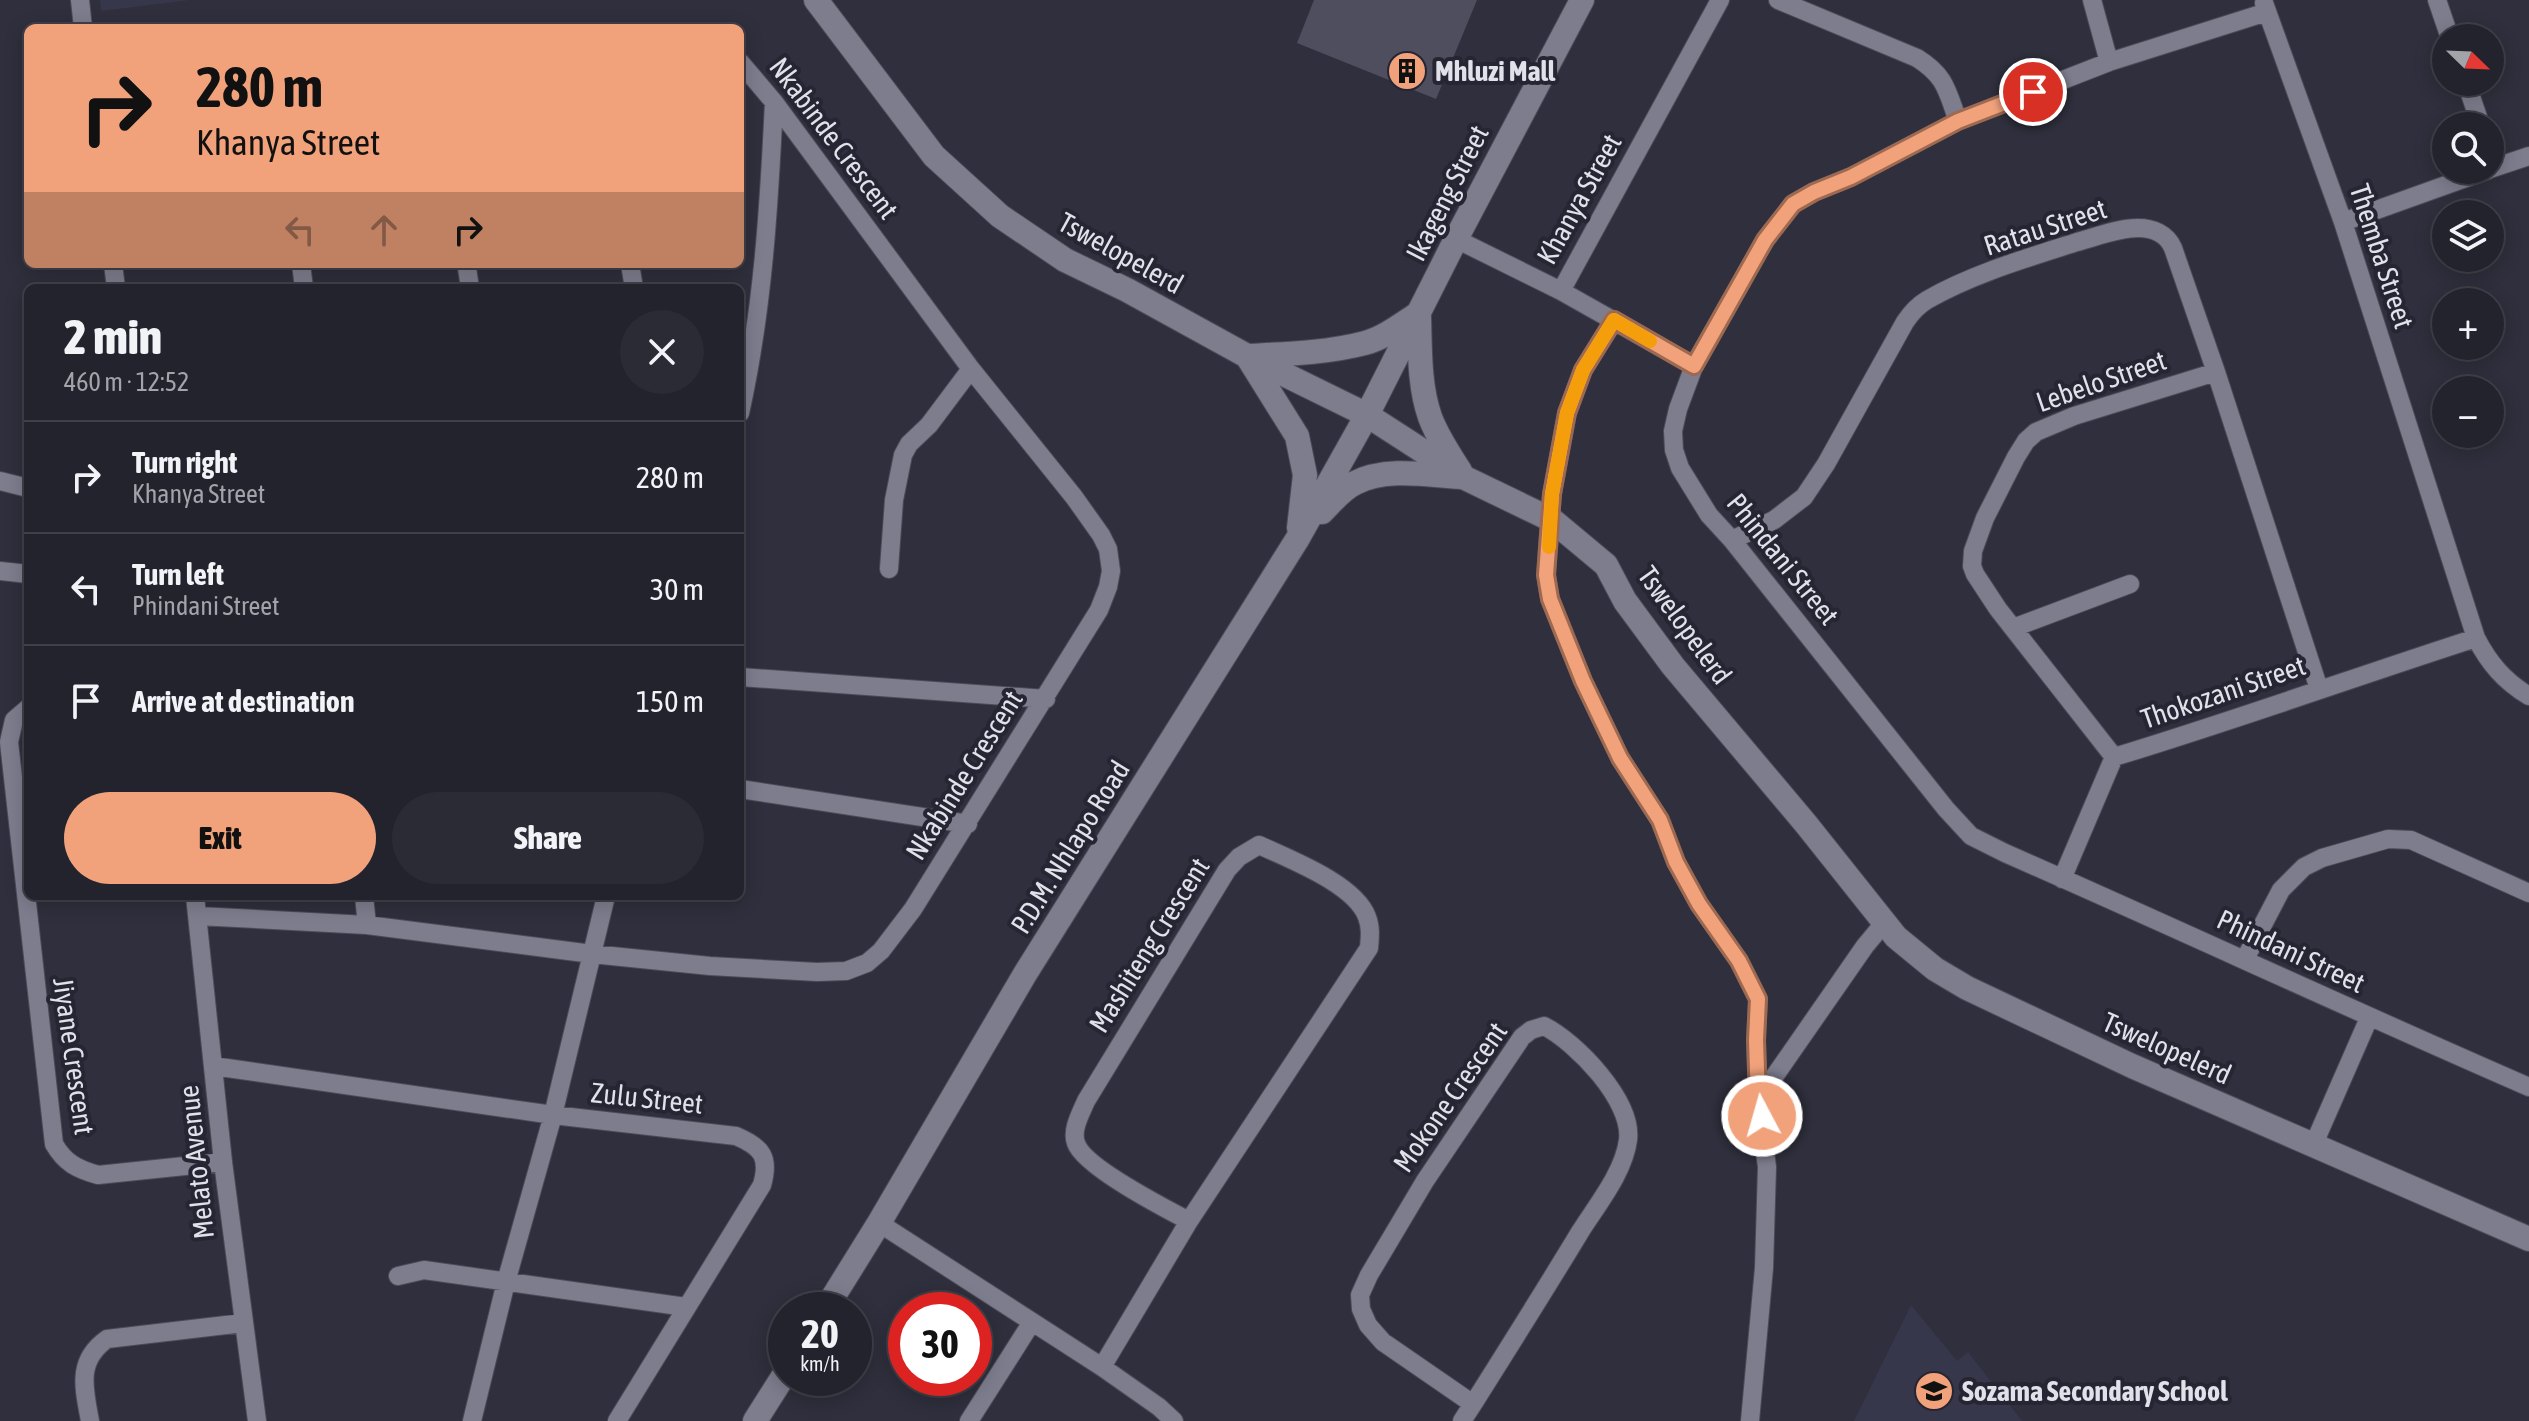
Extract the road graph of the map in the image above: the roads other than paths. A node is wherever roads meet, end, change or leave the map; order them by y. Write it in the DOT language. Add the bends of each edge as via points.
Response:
graph roads {
  1 [pos="80,0"];
  2 [pos="816,0"];
  3 [pos="1582,0"];
  4 [pos="1720,0"];
  5 [pos="1778,0"];
  6 [pos="2092,0"];
  7 [pos="2437,0"];
  8 [pos="2265,6"];
  9 [pos="83,24"];
  10 [pos="2445,24"];
  11 [pos="2109,62"];
  12 [pos="744,67"];
  13 [pos="774,102"];
  14 [pos="1958,121"];
  15 [pos="2529,156"];
  16 [pos="2504,161"];
  17 [pos="2440,184"];
  18 [pos="2343,222"];
  19 [pos="1456,239"];
  20 [pos="467,268"];
  21 [pos="469,284"];
  22 [pos="1561,291"];
  23 [pos="1419,313"];
  24 [pos="1614,320"];
  25 [pos="1247,356"];
  26 [pos="1694,366"];
  27 [pos="971,369"];
  28 [pos="2216,372"];
  29 [pos="744,395"];
  30 [pos="1367,415"];
  31 [pos="1463,477"];
  32 [pos="0,481"];
  33 [pos="24,487"];
  34 [pos="1552,520"];
  35 [pos="1298,538"];
  36 [pos="1732,540"];
  37 [pos="889,569"];
  38 [pos="0,571"];
  39 [pos="24,574"];
  40 [pos="2130,584"];
  41 [pos="2013,628"];
  42 [pos="2476,638"];
  43 [pos="744,677"];
  44 [pos="2319,689"];
  45 [pos="2529,696"];
  46 [pos="1046,699"];
  47 [pos="24,711"];
  48 [pos="2114,757"];
  49 [pos="744,790"];
  50 [pos="968,824"];
  51 [pos="24,876"];
  52 [pos="2062,879"];
  53 [pos="2529,893"];
  54 [pos="27,900"];
  55 [pos="196,900"];
  56 [pos="364,900"];
  57 [pos="605,900"];
  58 [pos="198,916"];
  59 [pos="1885,922"];
  60 [pos="367,925"];
  61 [pos="592,954"];
  62 [pos="2245,959"];
  63 [pos="2369,1018"];
  64 [pos="213,1066"];
  65 [pos="2529,1087"];
  66 [pos="1758,1100"];
  67 [pos="553,1115"];
  68 [pos="2313,1146"];
  69 [pos="223,1162"];
  70 [pos="1189,1221"];
  71 [pos="879,1223"];
  72 [pos="2529,1239"];
  73 [pos="398,1276"];
  74 [pos="506,1282"];
  75 [pos="836,1292"];
  76 [pos="686,1307"];
  77 [pos="1032,1322"];
  78 [pos="243,1323"];
  79 [pos="1102,1367"];
  80 [pos="771,1396"];
  81 [pos="1473,1404"];
  82 [pos="90,1421"];
  83 [pos="257,1421"];
  84 [pos="472,1421"];
  85 [pos="617,1421"];
  86 [pos="755,1421"];
  87 [pos="969,1421"];
  88 [pos="1174,1421"];
  89 [pos="1462,1421"];
  90 [pos="1750,1421"];
  1 -- 9 [label="street"];
  2 -- 25 [label="street, Tswelopelerd" via="934,156 1000,216 1065,260"];
  3 -- 19 [label="street, Ikageng Street"];
  4 -- 22 [label="street, Khanya Street"];
  5 -- 14 [label="street" via="1931,66 1942,79"];
  6 -- 11 [label="street"];
  7 -- 10 [label="street"];
  8 -- 11 [label="street, Phindani Street"];
  8 -- 18 [label="street, Themba Street"];
  11 -- 14 [label="street, Phindani Street"];
  12 -- 13 [label="street, Nkabinde Crescent"];
  13 -- 27 [label="street, Nkabinde Crescent"];
  13 -- 29 [label="street" via="763,270"];
  14 -- 26 [label="street, Phindani Street" via="1793,204 1765,240"];
  15 -- 16 [label="street"];
  17 -- 18 [label="street"];
  18 -- 42 [label="street, Themba Street"];
  19 -- 22 [label="street"];
  19 -- 23 [label="street, Ikageng Street"];
  20 -- 21 [label="street"];
  22 -- 24 [label="street, Khanya Street"];
  23 -- 25 [label="street" via="1366,343"];
  23 -- 30 [label="street, Ikageng Street"];
  23 -- 31 [label="street" via="1428,413"];
  24 -- 26 [label="street, Khanya Street"];
  24 -- 34 [label="street" via="1583,370 1567,413"];
  25 -- 30 [label="street, Tswelopelerd"];
  25 -- 35 [label="street" via="1297,436 1305,475"];
  26 -- 36 [label="street, Phindani Street" via="1678,409 1674,450 1709,515"];
  27 -- 37 [label="street" via="903,455"];
  27 -- 46 [label="street, Nkabinde Crescent" via="1074,497 1101,535 1111,560 1099,610"];
  28 -- 36 [label="street, Ratau Street" via="2166,237 2151,230 2123,230 2030,257 1926,300 1912,311 1804,497 1774,520"];
  28 -- 41 [label="street, Lebelo Street" via="2074,416 2026,441 1973,551 1975,574"];
  28 -- 44 [label="street, Ratau Street"];
  30 -- 31 [label="street, Tswelopelerd"];
  30 -- 35 [label="street, P.D.M. Nhlapo Road"];
  31 -- 34 [label="street, Tswelopelerd"];
  31 -- 35 [label="street" via="1399,474 1363,479 1335,499"];
  32 -- 33 [label="street"];
  34 -- 59 [label="street, Tswelopelerd" via="1606,565 1625,601 1673,666"];
  34 -- 66 [label="street" via="1546,575 1550,599 1583,681 1620,758 1660,820 1699,904 1758,999"];
  35 -- 71 [label="street, P.D.M. Nhlapo Road" via="1018,986"];
  36 -- 52 [label="street, Phindani Street" via="1959,824 1971,836"];
  38 -- 39 [label="street"];
  40 -- 41 [label="street"];
  41 -- 48 [label="street, Lebelo Street"];
  42 -- 44 [label="street, Thokozani Street"];
  42 -- 45 [label="street, Themba Street" via="2498,671"];
  43 -- 46 [label="street"];
  44 -- 48 [label="street, Thokozani Street"];
  46 -- 50 [label="street, Nkabinde Crescent"];
  47 -- 51 [label="street, Jiyane Crescent" via="14,720 9,742"];
  48 -- 52 [label="street, Thokozani Street"];
  49 -- 50 [label="street"];
  50 -- 61 [label="street, Nkabinde Crescent" via="881,951 856,968 817,972"];
  52 -- 62 [label="street, Phindani Street"];
  53 -- 62 [label="street" via="2411,840 2388,839 2304,867 2281,890"];
  54 -- 69 [label="street, Jiyane Crescent" via="54,1144 63,1159 98,1175"];
  55 -- 58 [label="street, Melato Avenue"];
  56 -- 60 [label="street"];
  57 -- 61 [label="street"];
  58 -- 60 [label="street, Nkabinde Crescent"];
  58 -- 64 [label="street, Melato Avenue"];
  59 -- 66 [label="street"];
  59 -- 68 [label="street, Tswelopelerd" via="1917,956 1967,988"];
  60 -- 61 [label="street, Nkabinde Crescent"];
  61 -- 67 [label="street"];
  62 -- 63 [label="street, Phindani Street"];
  63 -- 65 [label="street, Phindani Street"];
  63 -- 68 [label="street"];
  64 -- 67 [label="street, Zulu Street"];
  64 -- 69 [label="street, Melato Avenue"];
  66 -- 90 [label="street" via="1766,1183 1764,1268"];
  67 -- 74 [label="street"];
  67 -- 76 [label="street, Zulu Street" via="736,1136 762,1154 767,1168 762,1185"];
  68 -- 72 [label="street, Tswelopelerd"];
  69 -- 78 [label="street, Melato Avenue"];
  70 -- 70 [label="street, Mashiteng Crescent" via="1369,948 1366,913 1350,894 1259,845 1227,870 1086,1101 1075,1128 1076,1143 1085,1155"];
  70 -- 79 [label="street, Mashiteng Crescent"];
  71 -- 75 [label="street, P.D.M. Nhlapo Road"];
  71 -- 77 [label="street"];
  73 -- 74 [label="street" via="424,1270"];
  74 -- 76 [label="street"];
  74 -- 84 [label="street"];
  76 -- 85 [label="street, Zulu Street"];
  77 -- 79 [label="street"];
  77 -- 87 [label="street"];
  78 -- 82 [label="street" via="107,1339 94,1348 85,1367"];
  78 -- 83 [label="street, Melato Avenue"];
  79 -- 88 [label="street"];
  80 -- 86 [label="street"];
  81 -- 81 [label="street, Mokone Crescent" via="1614,1178 1628,1140 1620,1100 1575,1049 1544,1026 1522,1037 1425,1181 1360,1295 1368,1325 1383,1342"];
  81 -- 89 [label="street, Mokone Crescent"];
}
